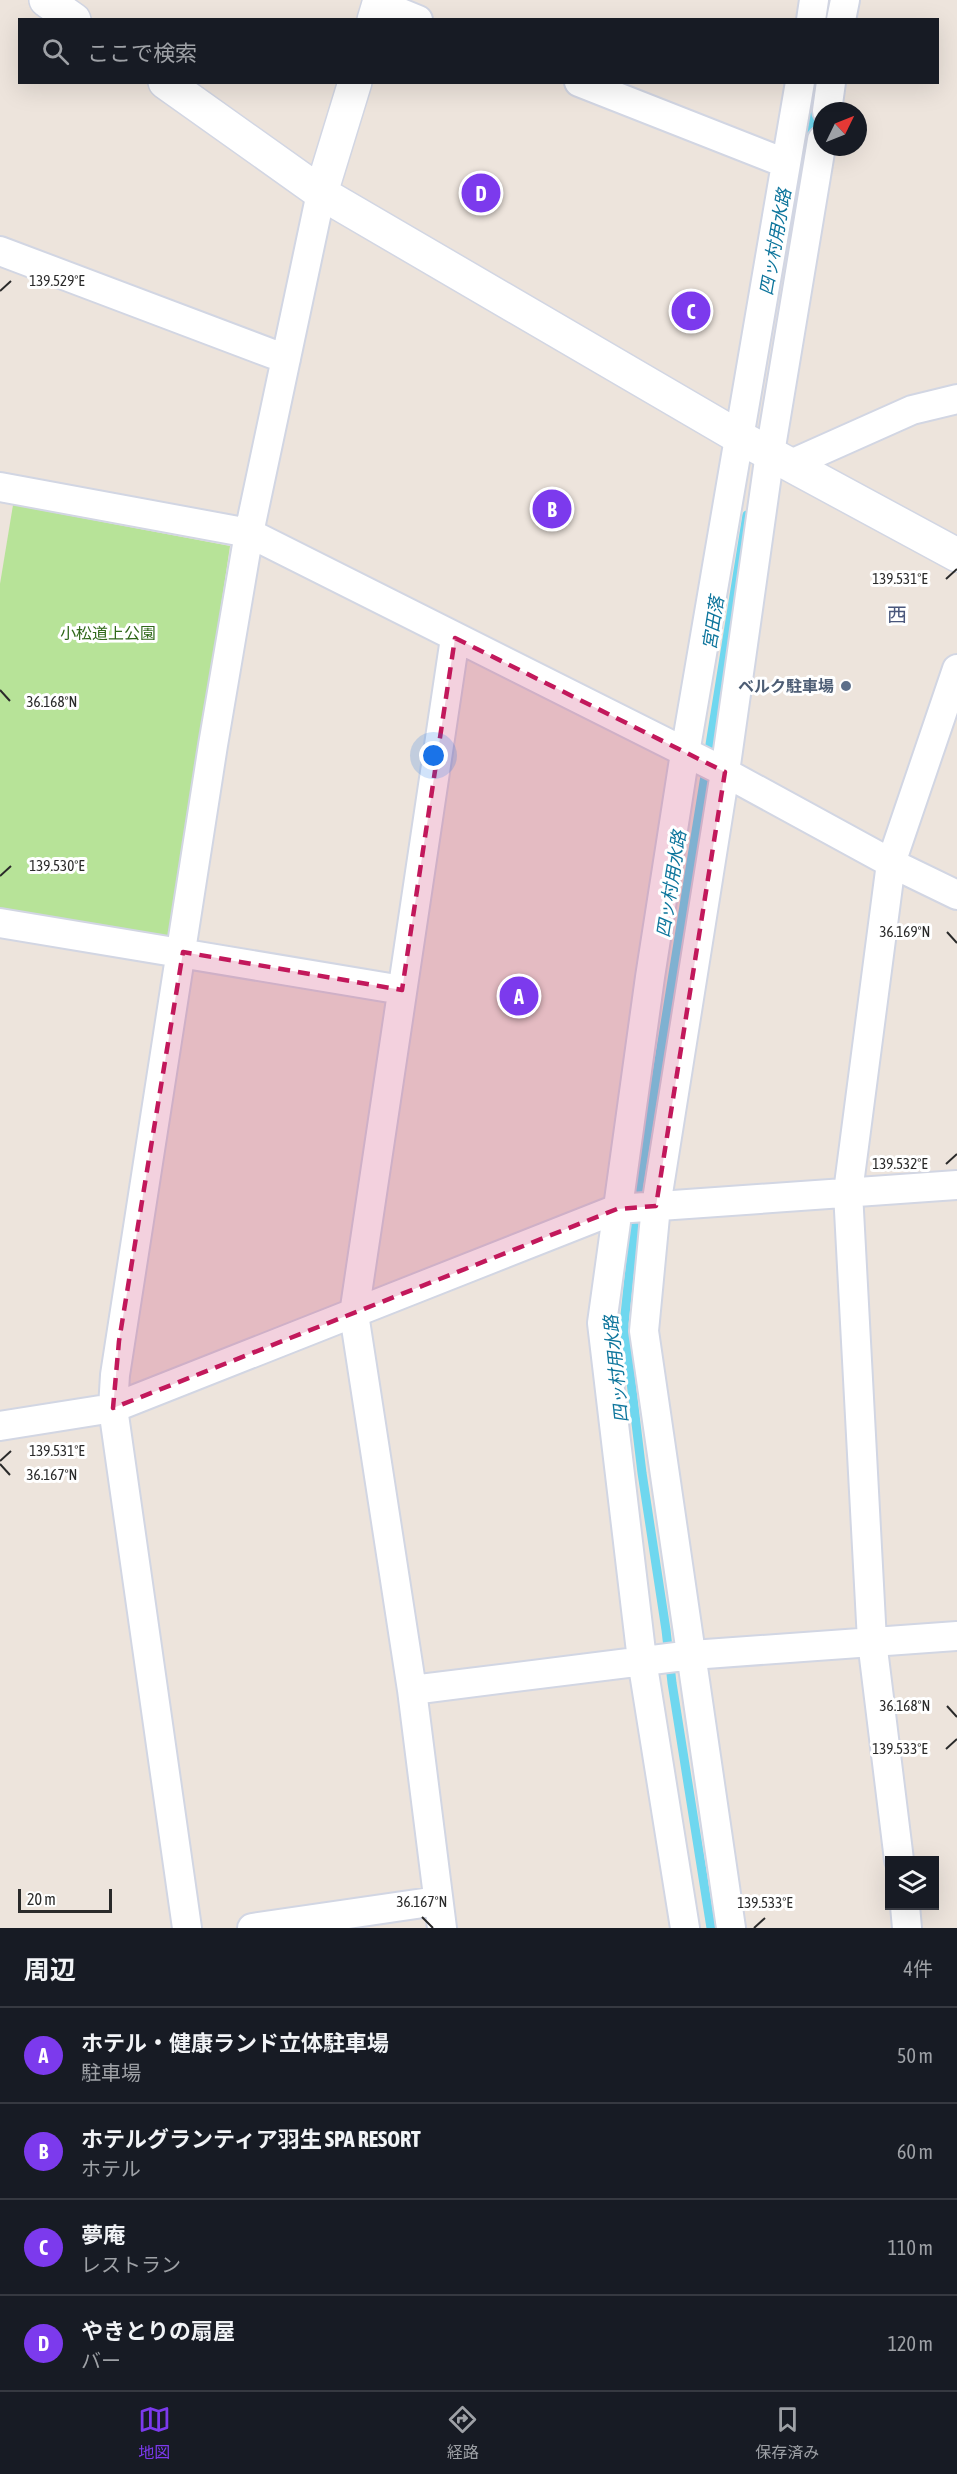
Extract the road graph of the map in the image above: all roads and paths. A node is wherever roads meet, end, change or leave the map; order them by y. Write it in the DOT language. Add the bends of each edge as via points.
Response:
graph roads {
  1 [pos="46,0"];
  2 [pos="814,0"];
  3 [pos="845,0"];
  4 [pos="378,8"];
  5 [pos="71,18"];
  6 [pos="411,18"];
  7 [pos="811,18"];
  8 [pos="842,18"];
  9 [pos="168,84"];
  10 [pos="354,84"];
  11 [pos="584,84"];
  12 [pos="800,84"];
  13 [pos="831,84"];
  14 [pos="828,102"];
  15 [pos="820,156"];
  16 [pos="785,163"];
  17 [pos="321,193"];
  18 [pos="0,250"];
  19 [pos="286,359"];
  20 [pos="957,399"];
  21 [pos="740,436"];
  22 [pos="780,459"];
  23 [pos="0,488"];
  24 [pos="249,533"];
  25 [pos="957,555"];
  26 [pos="455,638"];
  27 [pos="957,669"];
  28 [pos="707,763"];
  29 [pos="891,863"];
  30 [pos="957,895"];
  31 [pos="0,923"];
  32 [pos="183,952"];
  33 [pos="402,990"];
  34 [pos="957,1185"];
  35 [pos="848,1192"];
  36 [pos="637,1208"];
  37 [pos="354,1314"];
  38 [pos="113,1408"];
  39 [pos="0,1426"];
  40 [pos="957,1636"];
  41 [pos="872,1641"];
  42 [pos="669,1657"];
  43 [pos="412,1690"];
  44 [pos="899,1856"];
  45 [pos="905,1910"];
  46 [pos="440,1914"];
  47 [pos="187,1928"];
  48 [pos="252,1928"];
  49 [pos="684,1928"];
  50 [pos="731,1928"];
  51 [pos="907,1928"];
  1 -- 5 [label="street"];
  2 -- 7 [label="street"];
  3 -- 8 [label="street"];
  4 -- 6 [label="street"];
  9 -- 17 [label="street"];
  10 -- 17 [label="street"];
  11 -- 16 [label="street"];
  12 -- 16 [label="street"];
  13 -- 14 [label="street"];
  15 -- 22 [label="street"];
  16 -- 21 [label="street"];
  17 -- 19 [label="street"];
  17 -- 21 [label="street"];
  18 -- 19 [label="street"];
  19 -- 24 [label="street"];
  20 -- 22 [label="street" via="912,410"];
  21 -- 22 [label="street"];
  21 -- 28 [label="street"];
  22 -- 25 [label="street"];
  22 -- 28 [label="street"];
  23 -- 24 [label="street"];
  24 -- 26 [label="street"];
  24 -- 32 [label="street"];
  26 -- 28 [label="street"];
  26 -- 33 [label="street"];
  27 -- 29 [label="street"];
  28 -- 29 [label="street"];
  28 -- 36 [label="street"];
  28 -- 36 [label="street" via="650,977"];
  29 -- 30 [label="street"];
  29 -- 35 [label="street"];
  31 -- 32 [label="street"];
  32 -- 33 [label="street"];
  32 -- 38 [label="street" via="119,1341"];
  33 -- 37 [label="street"];
  34 -- 35 [label="street"];
  35 -- 36 [label="street"];
  35 -- 41 [label="street"];
  36 -- 37 [label="street"];
  36 -- 42 [label="street"];
  36 -- 42 [label="street" via="602,1323"];
  37 -- 38 [label="street"];
  37 -- 43 [label="street"];
  38 -- 39 [label="street"];
  38 -- 47 [label="street"];
  40 -- 41 [label="street"];
  41 -- 42 [label="street"];
  41 -- 44 [label="street"];
  42 -- 43 [label="street"];
  42 -- 49 [label="street"];
  42 -- 50 [label="street"];
  43 -- 46 [label="street"];
  45 -- 51 [label="street"];
  46 -- 48 [label="street"];
}
